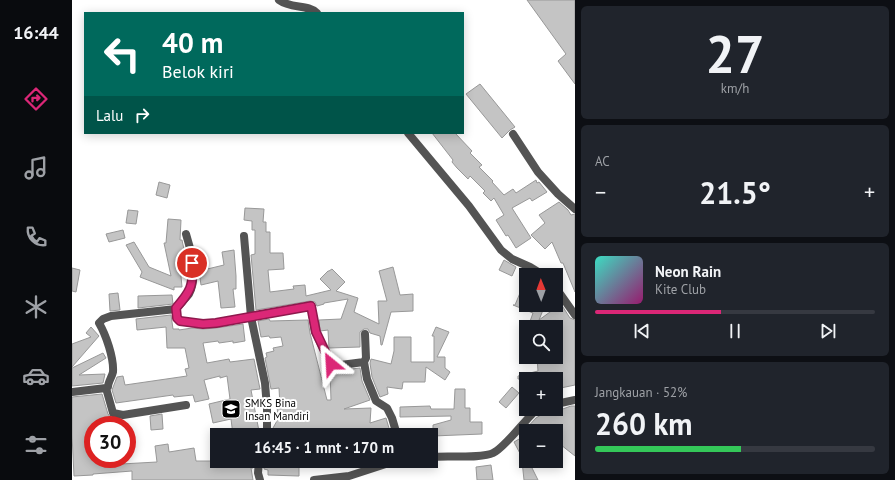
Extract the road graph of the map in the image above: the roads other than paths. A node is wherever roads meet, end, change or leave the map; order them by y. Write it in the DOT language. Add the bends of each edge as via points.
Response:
graph roads {
  1 [pos="278,0"];
  2 [pos="316,12"];
  3 [pos="409,134"];
  4 [pos="513,134"];
  5 [pos="575,209"];
  6 [pos="186,234"];
  7 [pos="244,236"];
  8 [pos="532,268"];
  9 [pos="563,298"];
  10 [pos="176,308"];
  11 [pos="575,315"];
  12 [pos="251,317"];
  13 [pos="365,334"];
  14 [pos="364,362"];
  15 [pos="106,388"];
  16 [pos="72,392"];
  17 [pos="575,400"];
  18 [pos="563,403"];
  19 [pos="186,405"];
  20 [pos="530,416"];
  21 [pos="267,428"];
  22 [pos="394,428"];
  23 [pos="438,457"];
  24 [pos="258,468"];
  25 [pos="373,468"];
  26 [pos="260,480"];
  27 [pos="314,480"];
  1 -- 2 [label="street"];
  3 -- 8 [label="street" via="469,206 501,250 512,259"];
  4 -- 5 [label="street" via="538,172"];
  6 -- 10 [label="street" via="191,250 193,281 188,294"];
  7 -- 12 [label="street"];
  9 -- 11 [label="street"];
  10 -- 12 [label="street" via="177,318 182,322 203,324"];
  10 -- 15 [label="street" via="111,316 99,323 108,346 113,372"];
  12 -- 14 [label="street" via="311,306 316,332 331,364 333,366"];
  12 -- 21 [label="street" via="265,383"];
  13 -- 14 [label="street"];
  14 -- 22 [label="street" via="367,379 376,401 387,408"];
  15 -- 16 [label="street"];
  15 -- 19 [label="street" via="113,414 123,415"];
  17 -- 18 [label="street"];
  20 -- 23 [label="street" via="493,453 483,456"];
  24 -- 26 [label="street"];
  25 -- 27 [label="street" via="349,476"];
}
